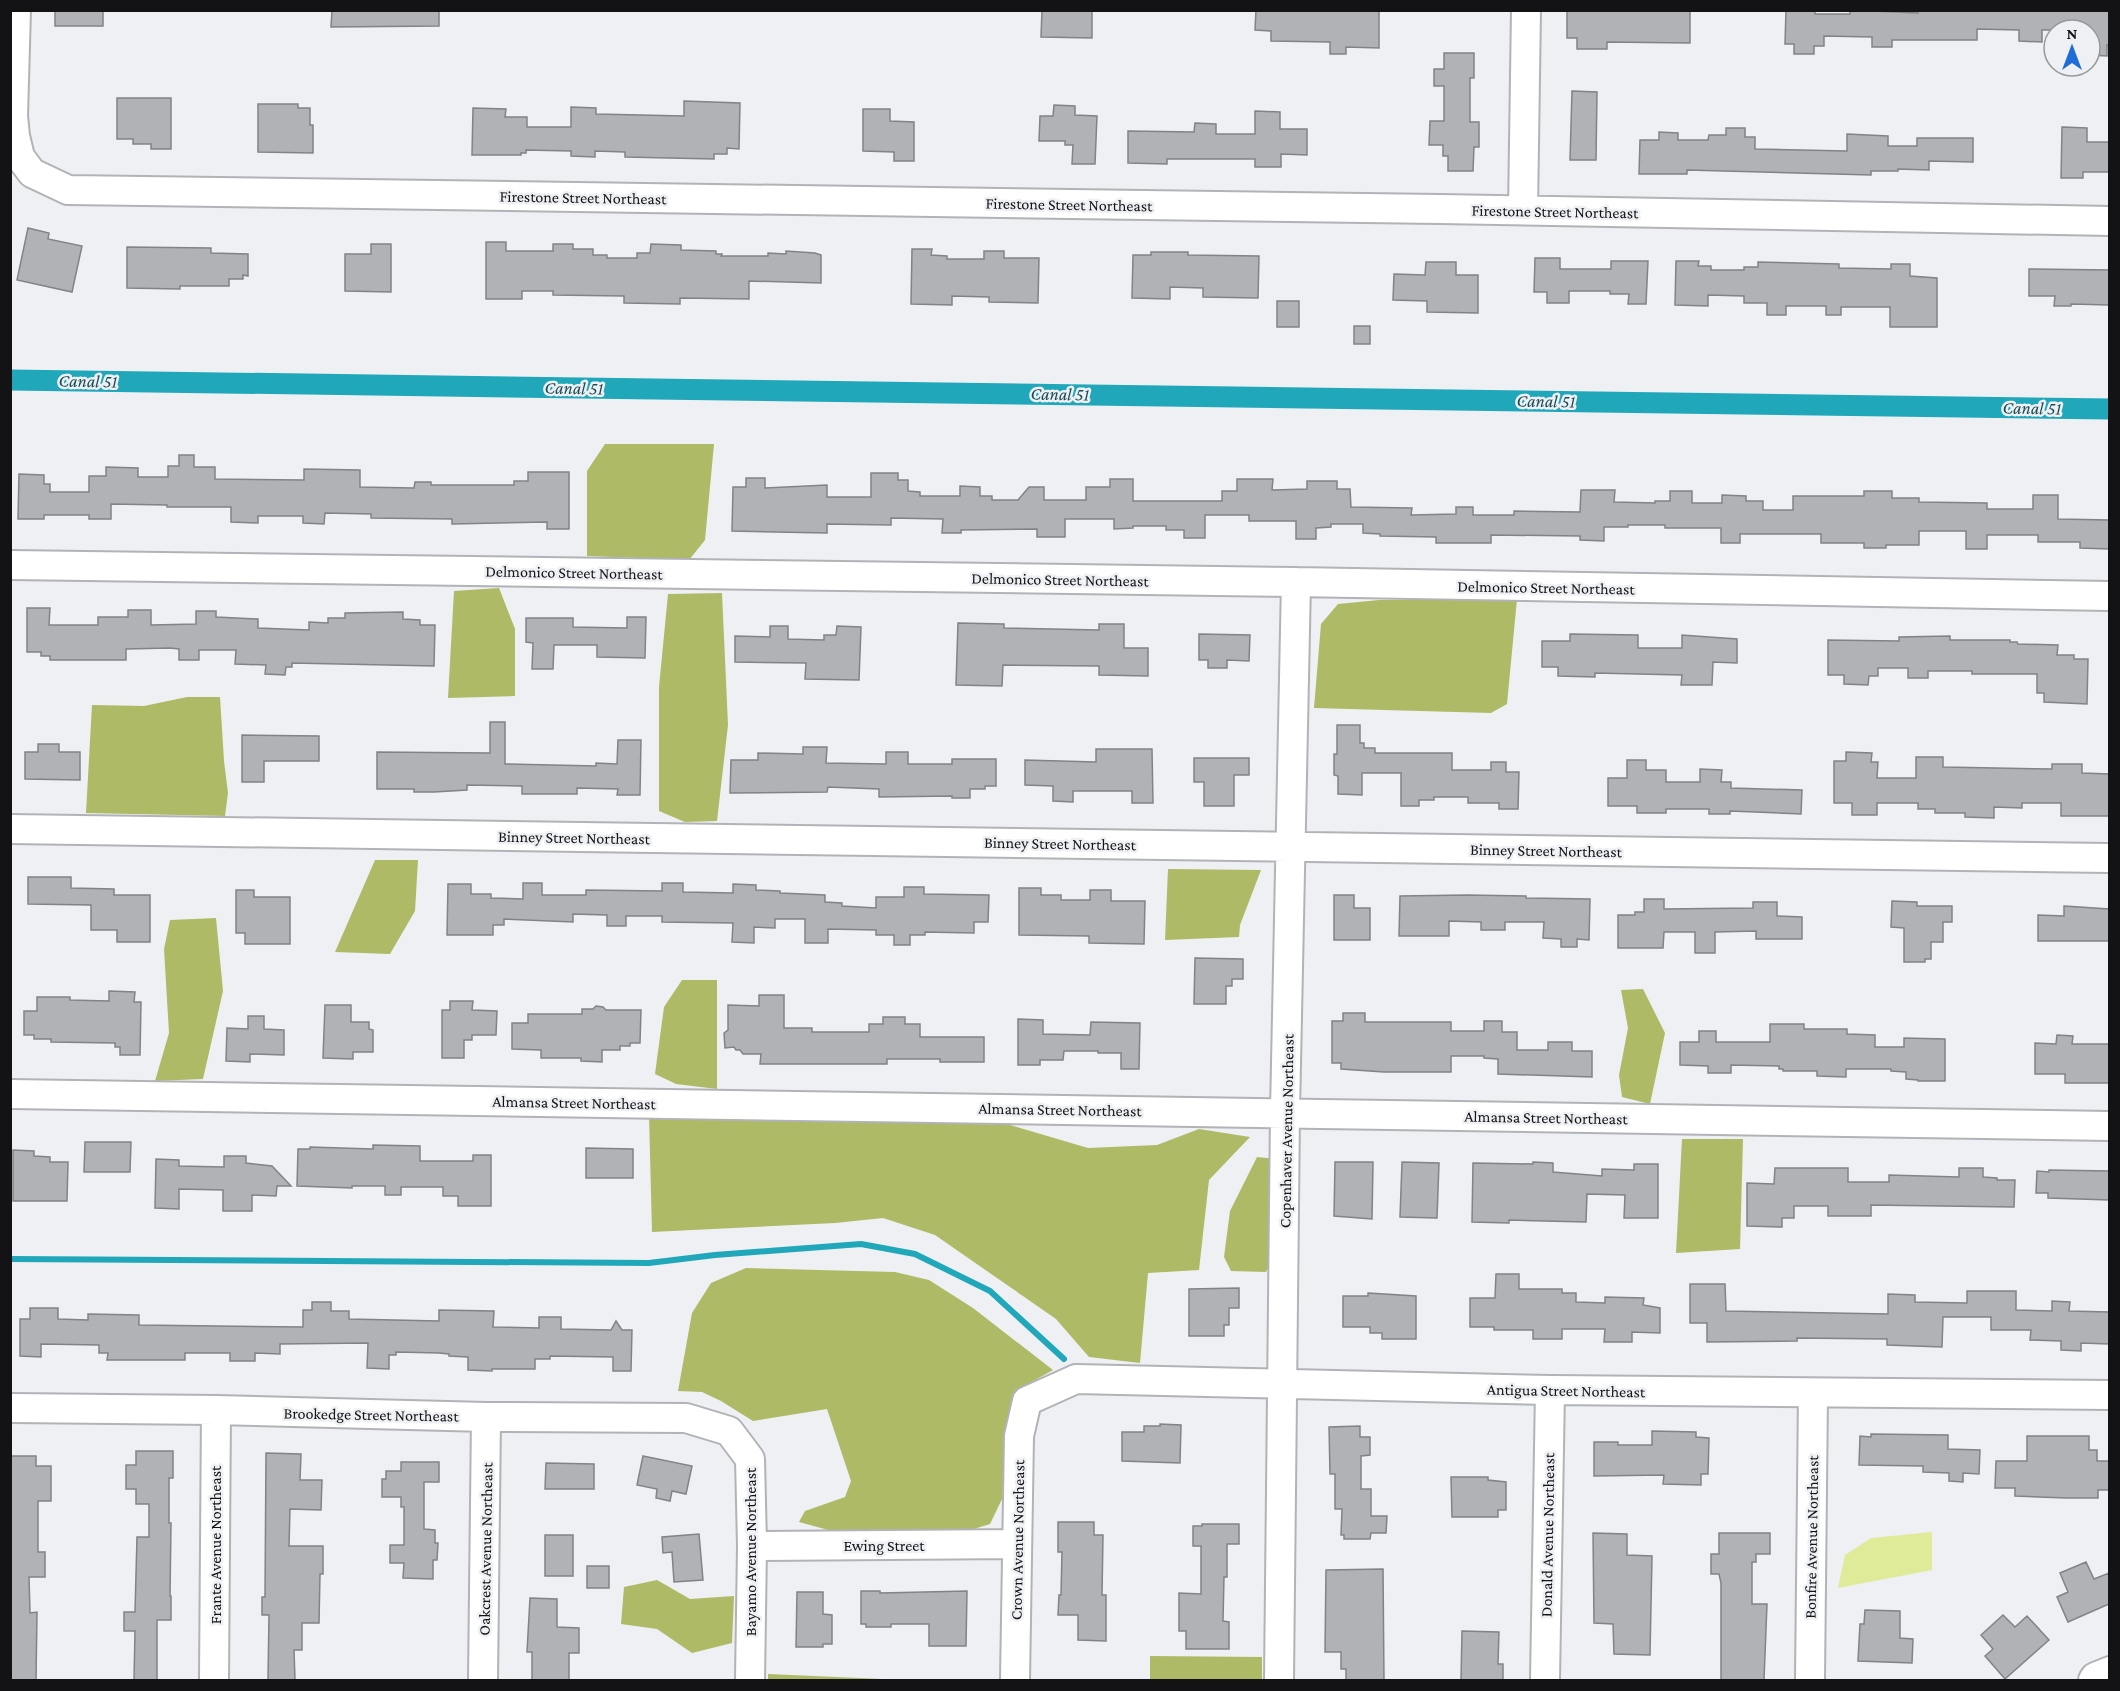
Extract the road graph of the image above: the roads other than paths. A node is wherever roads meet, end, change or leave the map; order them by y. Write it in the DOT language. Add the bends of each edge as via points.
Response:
graph roads {
  1 [pos="16,10"];
  2 [pos="1526,10"];
  3 [pos="1523,210"];
  4 [pos="2109,221"];
  5 [pos="10,565"];
  6 [pos="1296,582"];
  7 [pos="2109,596"];
  8 [pos="10,829"];
  9 [pos="1291,846"];
  10 [pos="2109,858"];
  11 [pos="10,1094"];
  12 [pos="1285,1112"];
  13 [pos="2109,1126"];
  14 [pos="1283,1384"];
  15 [pos="1550,1390"];
  16 [pos="1813,1393"];
  17 [pos="2109,1395"];
  18 [pos="1027,1401"];
  19 [pos="10,1408"];
  20 [pos="216,1410"];
  21 [pos="486,1417"];
  22 [pos="729,1431"];
  23 [pos="1016,1544"];
  24 [pos="752,1546"];
  25 [pos="214,1680"];
  26 [pos="483,1680"];
  27 [pos="750,1680"];
  28 [pos="1015,1680"];
  29 [pos="1279,1680"];
  30 [pos="1545,1680"];
  31 [pos="1810,1680"];
  1 -- 3 [label="street, Firestone Street Northeast" via="13,116 20,157 32,173 68,190"];
  2 -- 3 [label="street"];
  3 -- 4 [label="street, Firestone Street Northeast"];
  5 -- 6 [label="street, Delmonico Street Northeast"];
  6 -- 7 [label="street, Delmonico Street Northeast"];
  6 -- 9 [label="street, Copenhaver Avenue Northeast"];
  8 -- 9 [label="street, Binney Street Northeast"];
  9 -- 10 [label="street, Binney Street Northeast"];
  9 -- 12 [label="street, Copenhaver Avenue Northeast"];
  11 -- 12 [label="street, Almansa Street Northeast"];
  12 -- 13 [label="street, Almansa Street Northeast"];
  12 -- 14 [label="street, Copenhaver Avenue Northeast"];
  14 -- 15 [label="street, Antigua Street Northeast"];
  14 -- 18 [label="street, Antigua Street Northeast" via="1076,1379"];
  14 -- 29 [label="street, Copenhaver Avenue Northeast"];
  15 -- 16 [label="street, Antigua Street Northeast"];
  15 -- 30 [label="street, Donald Avenue Northeast"];
  16 -- 17 [label="street, Antigua Street Northeast"];
  16 -- 31 [label="street, Bonfire Avenue Northeast"];
  18 -- 23 [label="street, Crown Avenue Northeast" via="1019,1436"];
  19 -- 20 [label="street, Brookedge Street Northeast"];
  20 -- 21 [label="street, Brookedge Street Northeast"];
  20 -- 25 [label="street, Frante Avenue Northeast"];
  21 -- 22 [label="street, Brookedge Street Northeast" via="686,1418"];
  21 -- 26 [label="street, Oakcrest Avenue Northeast"];
  22 -- 24 [label="street, Bayamo Avenue Northeast" via="750,1459"];
  23 -- 24 [label="street, Ewing Street"];
  23 -- 28 [label="street, Crown Avenue Northeast"];
  24 -- 27 [label="street, Bayamo Avenue Northeast"];
}
